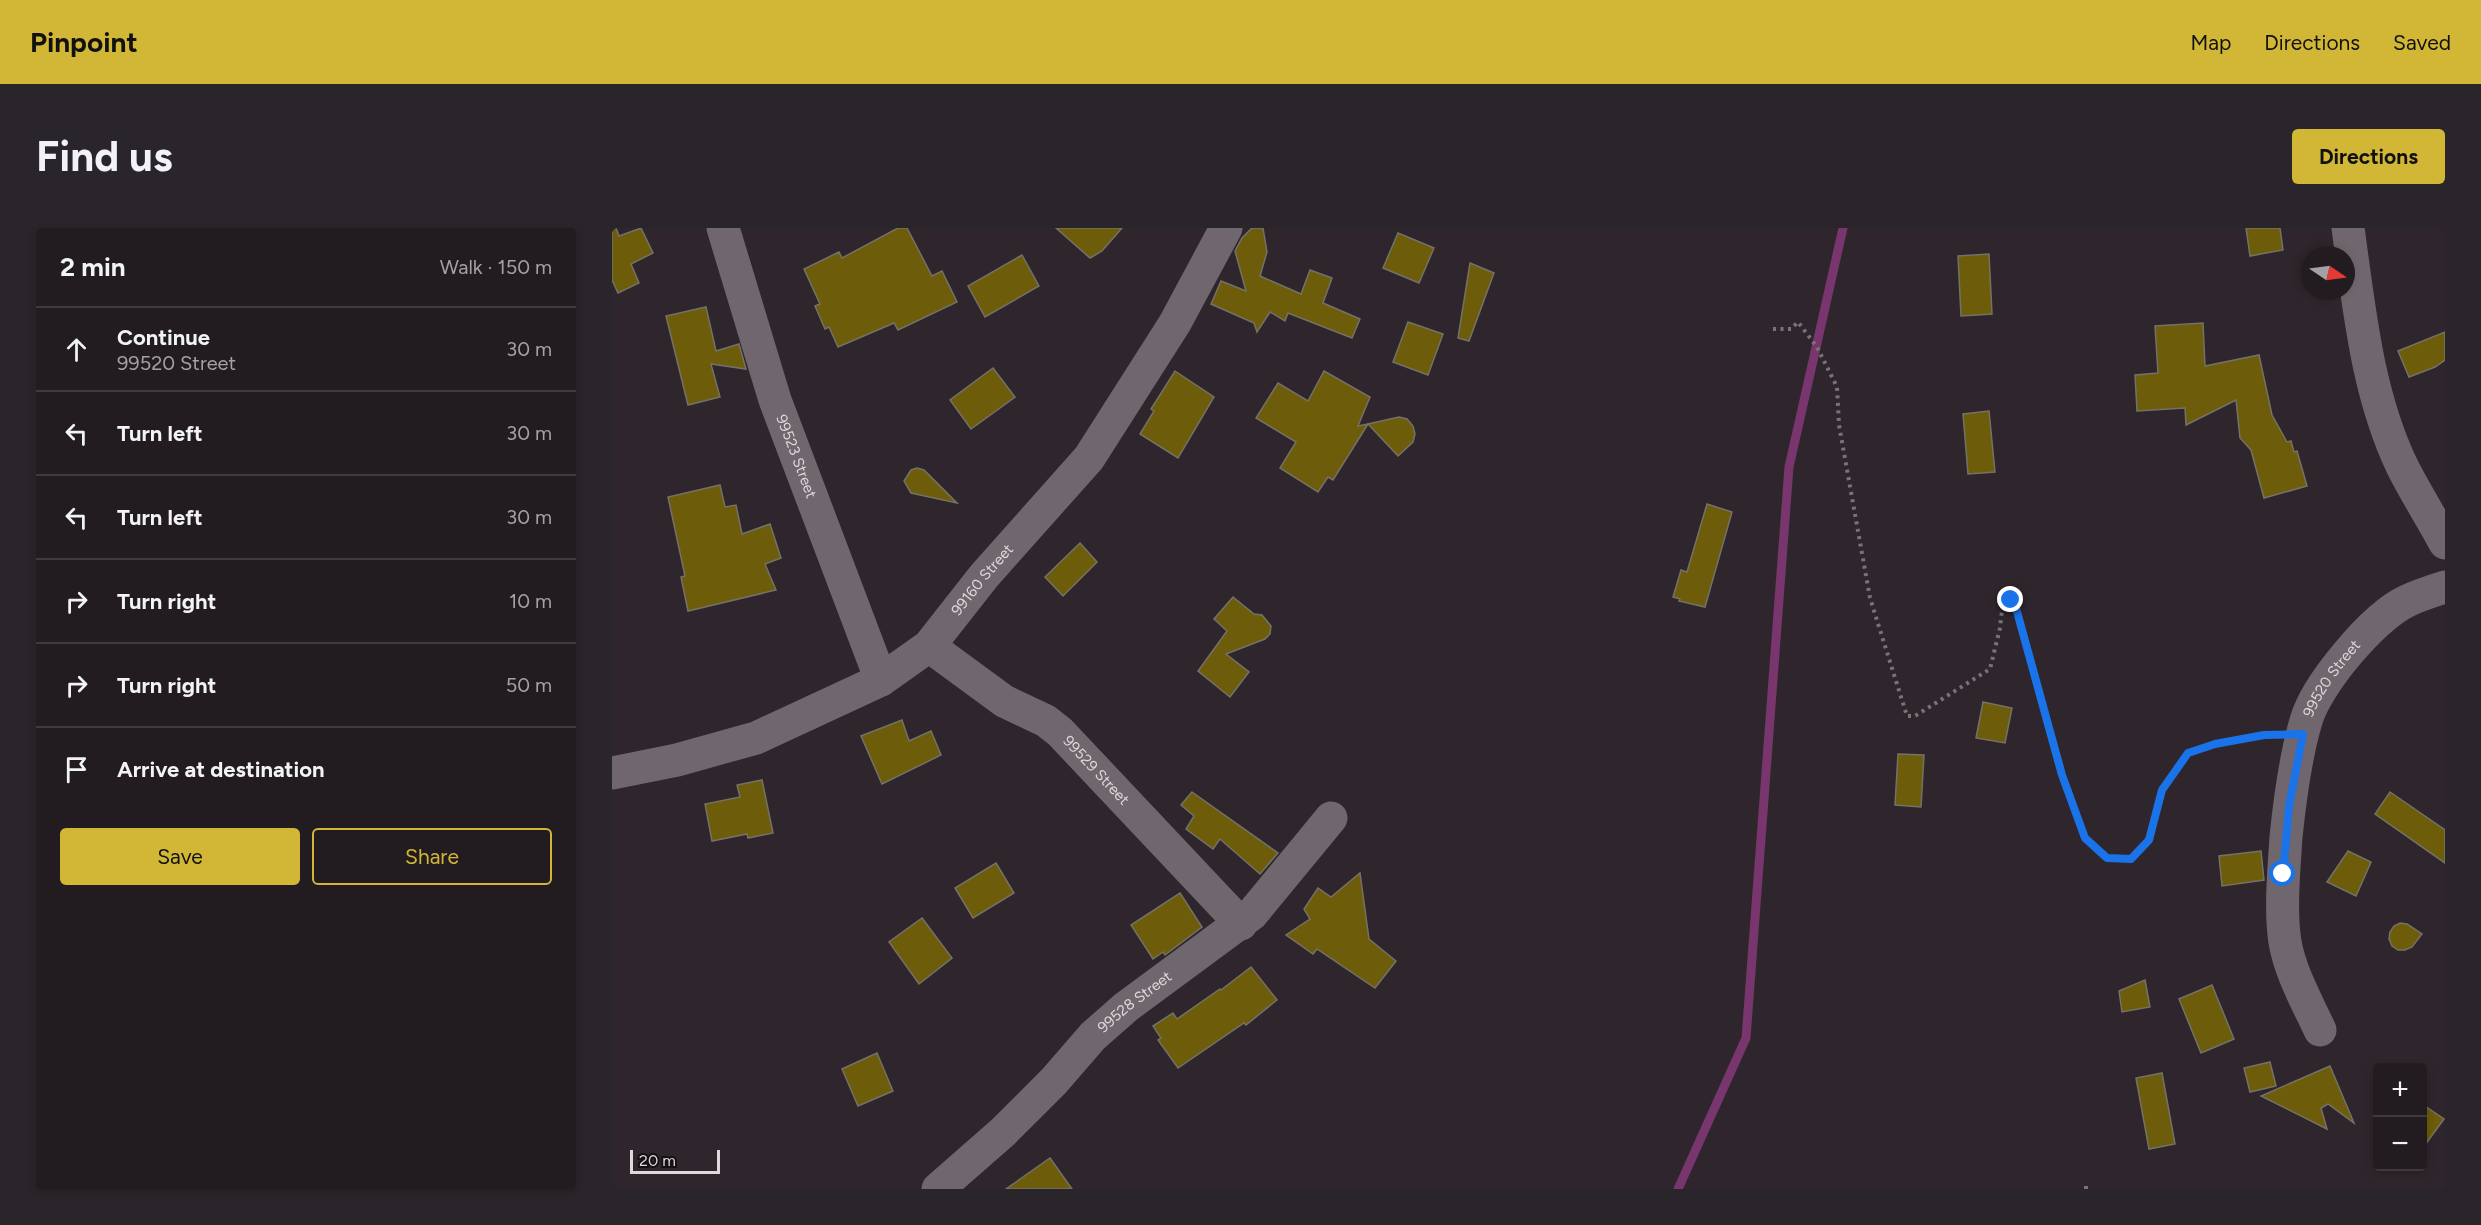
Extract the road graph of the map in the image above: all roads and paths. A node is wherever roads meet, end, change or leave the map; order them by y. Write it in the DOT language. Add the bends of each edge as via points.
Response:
graph roads {
  1 [pos="723,228"];
  2 [pos="1226,228"];
  3 [pos="2348,228"];
  4 [pos="1773,329"];
  5 [pos="2445,543"];
  6 [pos="2445,587"];
  7 [pos="929,646"];
  8 [pos="881,680"];
  9 [pos="2303,734"];
  10 [pos="612,773"];
  11 [pos="1331,818"];
  12 [pos="1241,924"];
  13 [pos="2320,1030"];
  14 [pos="938,1189"];
  1 -- 8 [label="street, 99523 Street" via="775,400"];
  2 -- 7 [label="street, 99160 Street" via="1175,323 1089,458 984,576"];
  3 -- 5 [label="street" via="2379,401 2402,465"];
  4 -- 9 [label="path" via="1791,329 1798,322 1817,347 1837,387 1839,425 1870,598 1907,716 1915,716 1990,669 2003,601 2011,600 2062,775 2085,838 2107,858 2131,859 2149,840 2162,790 2188,753 2264,735"];
  6 -- 9 [label="street, 99520 Street" via="2405,602 2355,643 2320,693"];
  7 -- 8 [label="street, 99160 Street"];
  7 -- 12 [label="street, 99529 Street" via="1004,702 1046,721 1060,732"];
  8 -- 10 [label="street, 99160 Street" via="756,738"];
  9 -- 13 [label="street, 99520 Street" via="2289,806 2283,874 2285,941 2294,973"];
  11 -- 12 [label="street, 99528 Street"];
  12 -- 14 [label="street, 99528 Street" via="1126,1007 1093,1036 1003,1132"];
}
